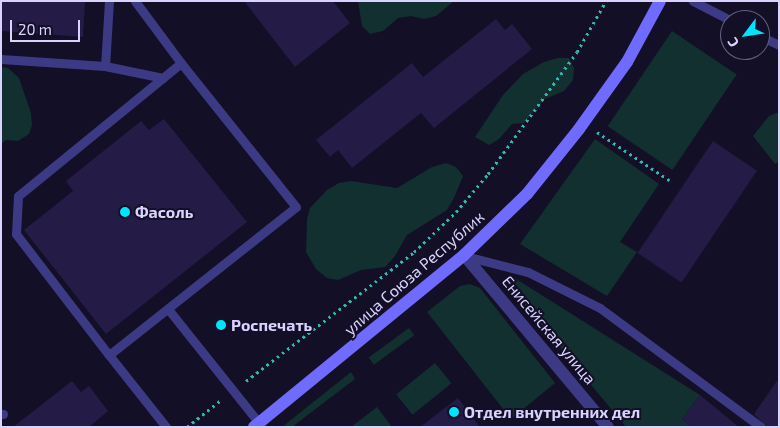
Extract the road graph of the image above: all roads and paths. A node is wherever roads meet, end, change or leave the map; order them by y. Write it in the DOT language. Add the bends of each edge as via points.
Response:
graph roads {
  1 [pos="109,1"];
  2 [pos="135,1"];
  3 [pos="606,1"];
  4 [pos="660,1"];
  5 [pos="693,1"];
  6 [pos="720,15"];
  7 [pos="1,59"];
  8 [pos="181,64"];
  9 [pos="105,66"];
  10 [pos="163,78"];
  11 [pos="584,123"];
  12 [pos="669,180"];
  13 [pos="464,256"];
  14 [pos="168,309"];
  15 [pos="109,355"];
  16 [pos="233,391"];
  17 [pos="256,425"];
  18 [pos="166,427"];
  19 [pos="187,427"];
  20 [pos="608,427"];
  21 [pos="761,427"];
  1 -- 9 [label="lane"];
  2 -- 8 [label="lane"];
  3 -- 16 [label="path" via="577,52 488,174 456,212 414,252"];
  4 -- 11 [label="street, улица Союза Республик" via="626,62"];
  5 -- 6 [label="lane"];
  7 -- 9 [label="lane"];
  8 -- 10 [label="lane"];
  8 -- 14 [label="lane" via="296,207"];
  9 -- 10 [label="lane"];
  10 -- 15 [label="lane" via="18,196 16,234"];
  11 -- 12 [label="path"];
  11 -- 13 [label="street, улица Союза Республик" via="527,194"];
  13 -- 17 [label="street, улица Союза Республик"];
  13 -- 20 [label="street, Енисейская улица"];
  13 -- 21 [label="lane" via="528,272 600,308"];
  14 -- 15 [label="lane"];
  14 -- 16 [label="lane"];
  15 -- 18 [label="lane"];
  16 -- 17 [label="lane"];
  16 -- 19 [label="path"];
}
